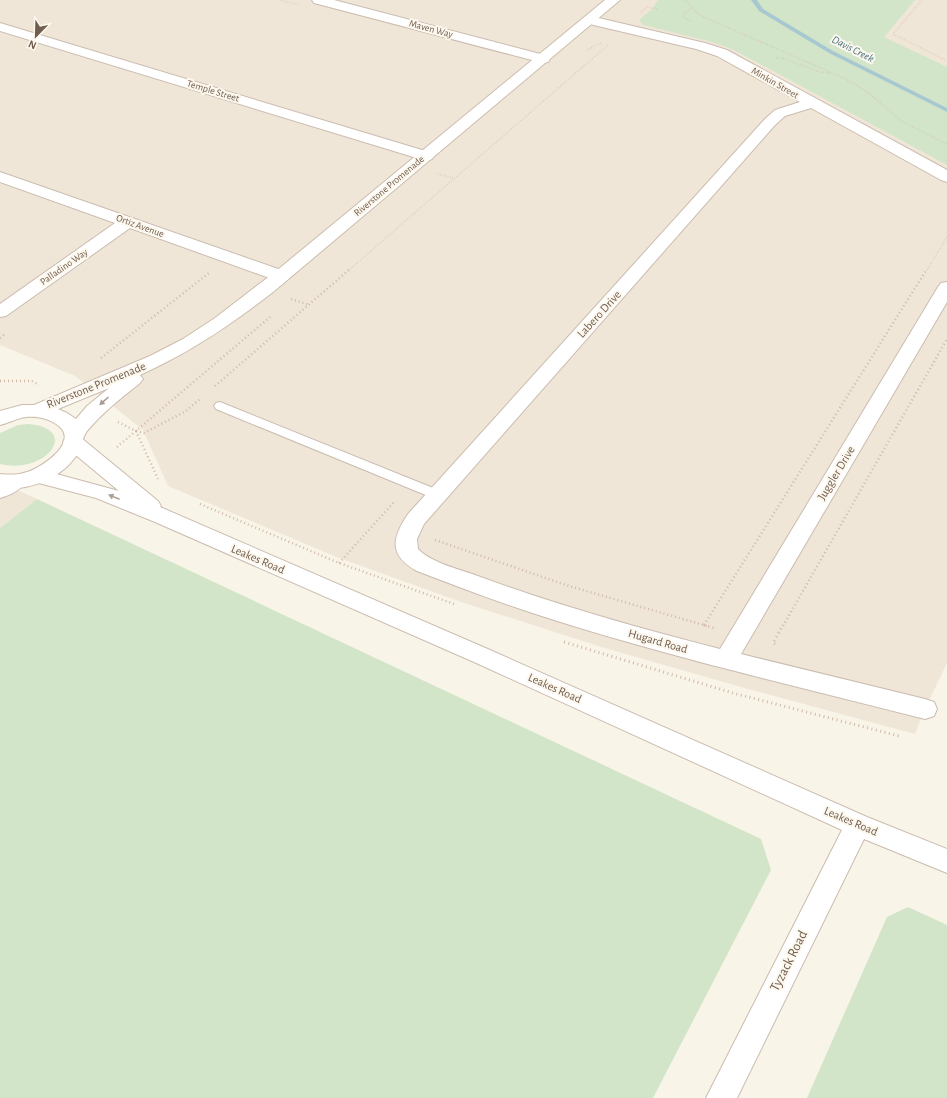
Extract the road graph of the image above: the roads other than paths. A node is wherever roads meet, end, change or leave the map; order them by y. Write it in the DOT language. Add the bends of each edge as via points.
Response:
graph roads {
  1 [pos="319,0"];
  2 [pos="614,0"];
  3 [pos="348,3"];
  4 [pos="590,20"];
  5 [pos="0,27"];
  6 [pos="543,58"];
  7 [pos="811,103"];
  8 [pos="426,156"];
  9 [pos="0,177"];
  10 [pos="947,177"];
  11 [pos="128,222"];
  12 [pos="281,276"];
  13 [pos="947,287"];
  14 [pos="0,312"];
  15 [pos="158,360"];
  16 [pos="220,406"];
  17 [pos="36,411"];
  18 [pos="2,417"];
  19 [pos="74,438"];
  20 [pos="38,476"];
  21 [pos="5,484"];
  22 [pos="438,495"];
  23 [pos="163,517"];
  24 [pos="407,537"];
  25 [pos="727,659"];
  26 [pos="925,709"];
  27 [pos="858,825"];
  28 [pos="947,861"];
  29 [pos="721,1098"];
  1 -- 3 [label="street, Maven Way"];
  2 -- 4 [label="street, Riverstone Promenade"];
  3 -- 6 [label="street, Maven Way"];
  4 -- 6 [label="street, Riverstone Promenade"];
  4 -- 7 [label="street, Minkin Street" via="722,53"];
  5 -- 8 [label="street, Temple Street"];
  6 -- 8 [label="street, Riverstone Promenade"];
  7 -- 10 [label="street, Minkin Street"];
  7 -- 22 [label="street, Labero Drive" via="780,113 770,122"];
  8 -- 12 [label="street, Riverstone Promenade"];
  9 -- 11 [label="street, Ortiz Avenue"];
  11 -- 12 [label="street, Ortiz Avenue"];
  11 -- 14 [label="street, Palladino Way"];
  12 -- 15 [label="street, Riverstone Promenade" via="224,320"];
  13 -- 25 [label="street, Juggler Drive"];
  15 -- 17 [label="street, Riverstone Promenade"];
  15 -- 19 [label="street, Riverstone Promenade, one-way" via="94,410"];
  16 -- 22 [label="lane"];
  17 -- 18 [label="street"];
  17 -- 19 [label="street, Leakes Road" via="62,418 70,425"];
  19 -- 20 [label="street, Riverstone Promenade" via="64,458"];
  19 -- 23 [label="street, Leakes Road"];
  20 -- 21 [label="street"];
  23 -- 20 [label="street, Leakes Road, one-way" via="103,493"];
  22 -- 24 [label="street, Labero Drive"];
  23 -- 27 [label="street, Leakes Road" via="482,656"];
  24 -- 25 [label="street, Hugard Road" via="409,554 414,560 501,594 559,613"];
  25 -- 26 [label="street, Hugard Road"];
  27 -- 28 [label="street, Leakes Road"];
  27 -- 29 [label="street, Tyzack Road"];
}
